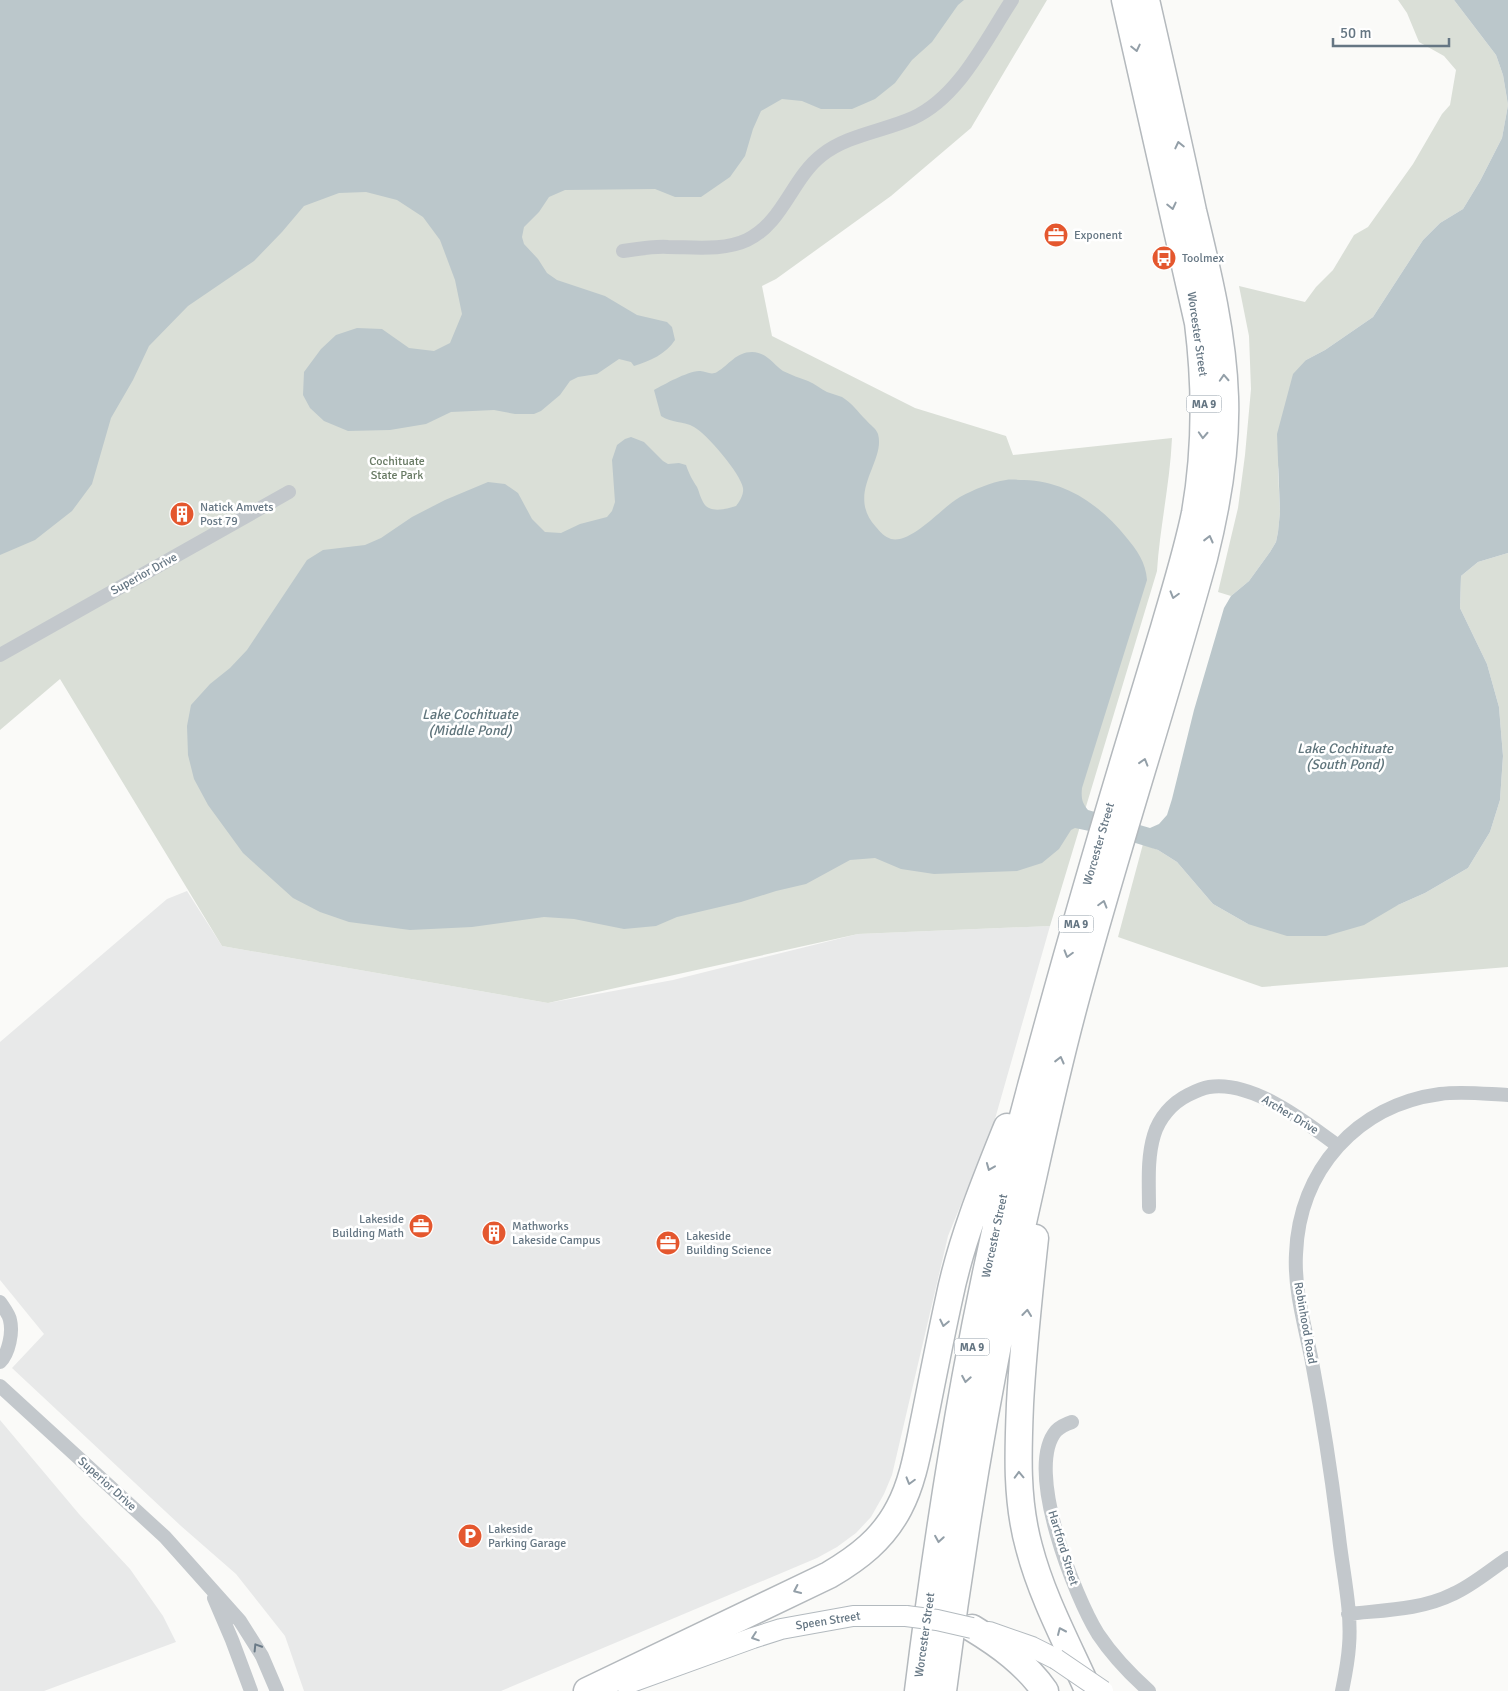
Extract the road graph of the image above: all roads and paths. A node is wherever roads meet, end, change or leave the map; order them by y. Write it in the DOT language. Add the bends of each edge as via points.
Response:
graph roads {
  1 [pos="1012,0"];
  2 [pos="1125,0"];
  3 [pos="1146,0"];
  4 [pos="623,251"];
  5 [pos="289,492"];
  6 [pos="0,655"];
  7 [pos="1120,806"];
  8 [pos="1110,843"];
  9 [pos="1052,1008"];
  10 [pos="1508,1095"];
  11 [pos="1049,1108"];
  12 [pos="1338,1146"];
  13 [pos="1149,1207"];
  14 [pos="0,1302"];
  15 [pos="0,1362"];
  16 [pos="0,1386"];
  17 [pos="1072,1422"];
  18 [pos="1508,1558"];
  19 [pos="209,1586"];
  20 [pos="1348,1614"];
  21 [pos="972,1628"];
  22 [pos="251,1691"];
  23 [pos="277,1691"];
  24 [pos="587,1691"];
  25 [pos="606,1691"];
  26 [pos="918,1691"];
  27 [pos="943,1691"];
  28 [pos="1045,1691"];
  29 [pos="1088,1691"];
  30 [pos="1103,1691"];
  31 [pos="1149,1691"];
  32 [pos="1342,1691"];
  1 -- 4 [label="street" via="946,96 914,118 836,145 821,155 801,177 774,217 753,236 737,243 708,248 666,246"];
  2 -- 7 [label="highway, Worcester Street / MA 9, one-way" via="1198,323 1204,412 1199,485 1188,541"];
  7 -- 3 [label="highway, Worcester Street / MA 9, one-way" via="1197,584 1221,477 1225,425 1222,348 1214,304"];
  5 -- 6 [label="street, Superior Drive"];
  7 -- 8 [label="highway, Worcester Street / MA 9"];
  8 -- 9 [label="highway, Worcester Street / MA 9, one-way"];
  11 -- 8 [label="highway, Worcester Street / MA 9, one-way"];
  9 -- 24 [label="highway, one-way" via="964,1241 949,1297 913,1471 891,1523 862,1554 829,1575"];
  9 -- 26 [label="highway, Worcester Street / MA 9, one-way" via="1020,1129 976,1330 945,1498"];
  10 -- 12 [label="street, Robinhood Road" via="1441,1094 1403,1103 1366,1121"];
  11 -- 27 [label="highway, Worcester Street / MA 9" via="1019,1239 985,1416"];
  29 -- 11 [label="highway, one-way" via="1040,1585 1028,1546 1020,1502 1023,1360"];
  12 -- 13 [label="street, Archer Drive" via="1255,1095 1240,1089 1209,1087 1181,1098 1161,1119 1151,1149"];
  12 -- 20 [label="street, Robinhood Road" via="1321,1171 1302,1214 1296,1270 1326,1440"];
  14 -- 15 [label="street" via="10,1318 11,1334"];
  16 -- 19 [label="street, Superior Drive" via="165,1536"];
  17 -- 31 [label="street, Hartford Street" via="1056,1431 1047,1456 1049,1498 1062,1551 1076,1590 1098,1634 1123,1666"];
  18 -- 20 [label="street" via="1469,1585 1437,1601"];
  19 -- 22 [label="street, Superior Drive"];
  23 -- 19 [label="street, Superior Drive, one-way" via="256,1646"];
  20 -- 32 [label="street, Robinhood Road" via="1350,1646"];
  21 -- 25 [label="main road, Speen Street, one-way, bridge" via="906,1616 854,1616 781,1629"];
  21 -- 28 [label="highway" via="1013,1656"];
  21 -- 30 [label="main road, Speen Street, bridge" via="1018,1642 1056,1659"];
}
